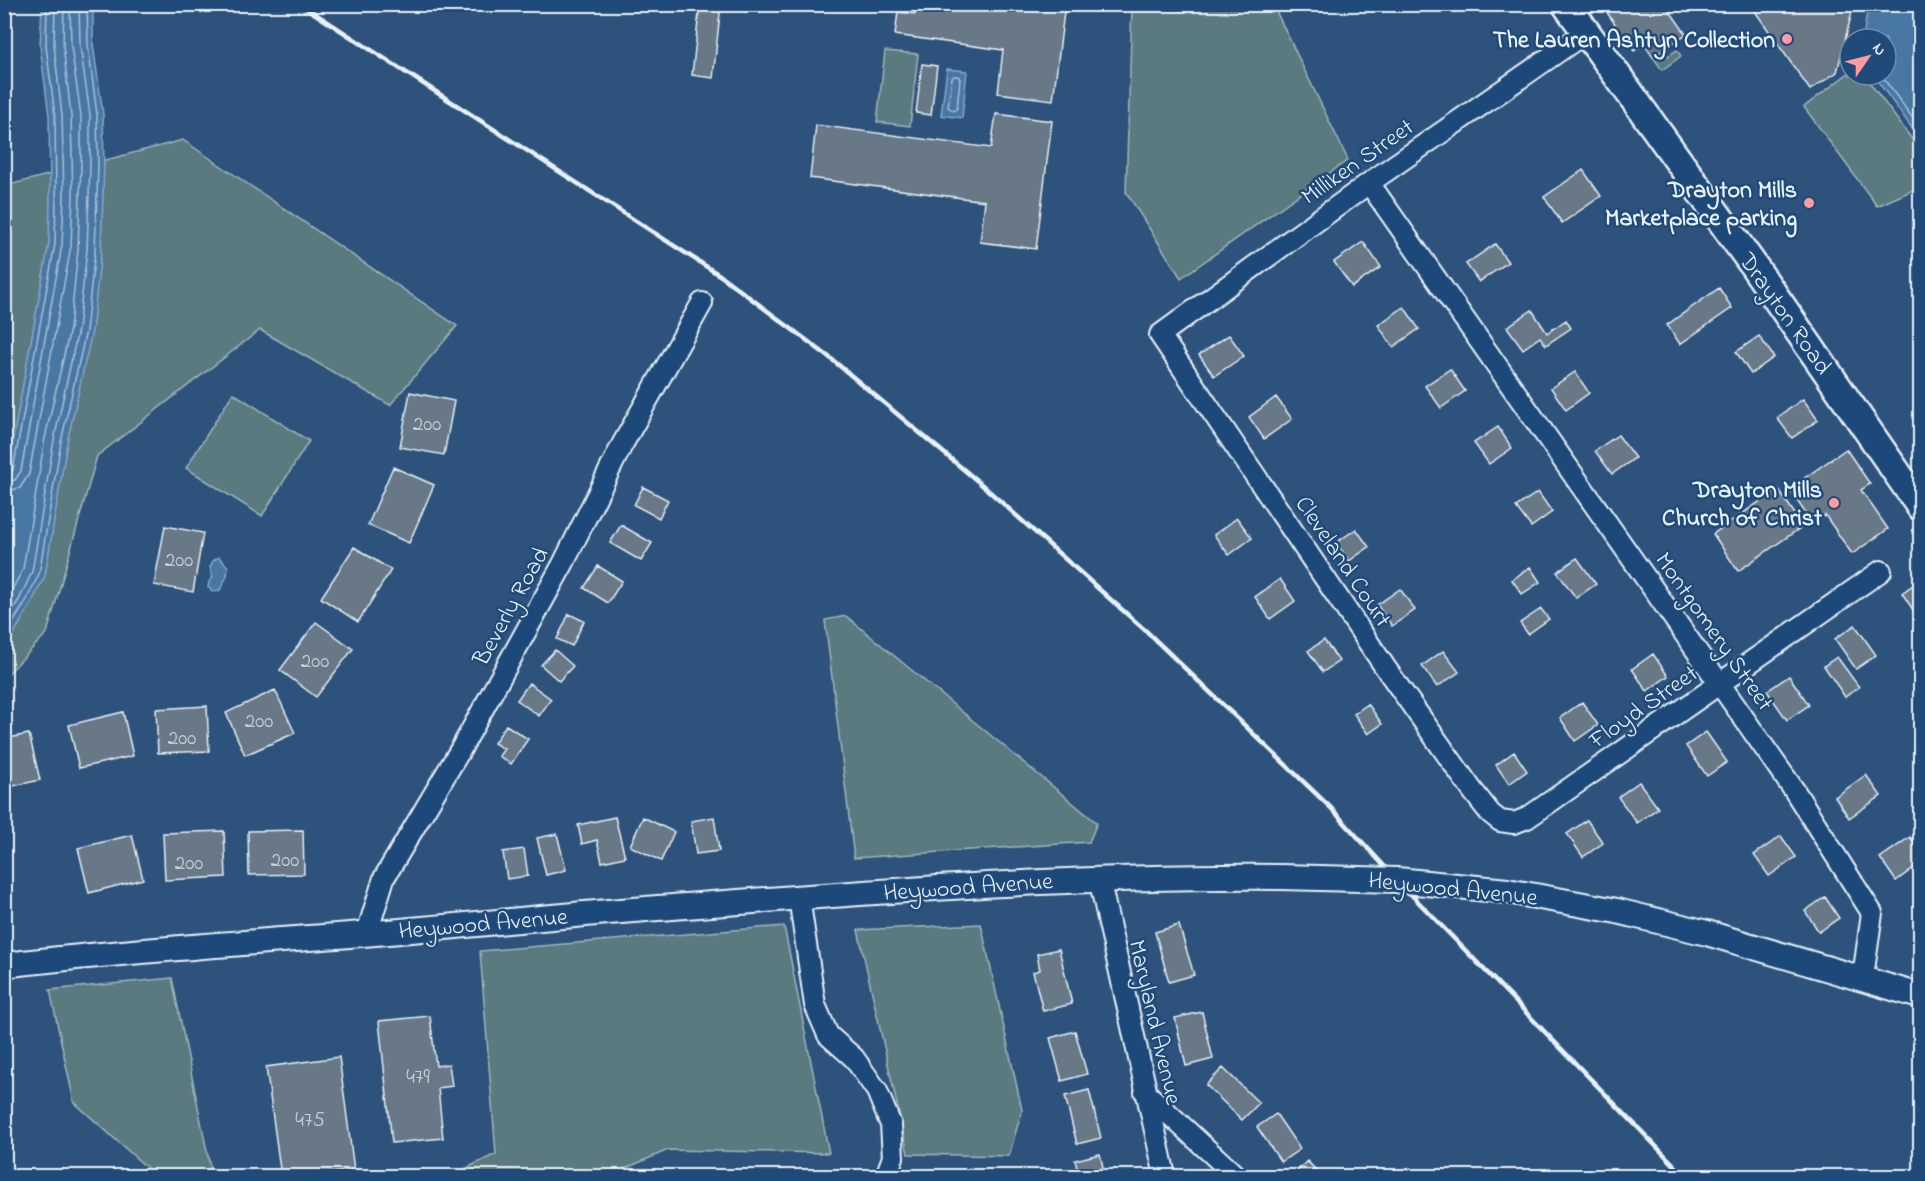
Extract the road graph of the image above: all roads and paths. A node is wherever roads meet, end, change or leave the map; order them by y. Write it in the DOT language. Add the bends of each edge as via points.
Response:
graph roads {
  1 [pos="1566,4"];
  2 [pos="1585,33"];
  3 [pos="1369,183"];
  4 [pos="702,303"];
  5 [pos="1160,334"];
  6 [pos="1920,506"];
  7 [pos="1881,571"];
  8 [pos="1720,684"];
  9 [pos="1490,813"];
  10 [pos="1099,878"];
  11 [pos="799,897"];
  12 [pos="367,933"];
  13 [pos="4,965"];
  14 [pos="1863,977"];
  15 [pos="1920,996"];
  16 [pos="1145,1092"];
  17 [pos="886,1176"];
  18 [pos="1165,1176"];
  19 [pos="1236,1176"];
  1 -- 2 [label="main road, Drayton Road"];
  2 -- 3 [label="street, Milliken Street"];
  2 -- 6 [label="main road, Drayton Road" via="1751,262"];
  3 -- 5 [label="street, Milliken Street"];
  3 -- 8 [label="street, Montgomery Street"];
  4 -- 12 [label="street, Beverly Road" via="462,747 384,878"];
  5 -- 9 [label="street, Cleveland Court" via="1387,670"];
  7 -- 8 [label="street, Floyd Street"];
  8 -- 9 [label="street, Floyd Street" via="1527,818 1507,823"];
  8 -- 14 [label="street, Montgomery Street" via="1794,790 1872,913"];
  10 -- 11 [label="street, Heywood Avenue"];
  10 -- 14 [label="street, Heywood Avenue, bridge" via="1397,880 1507,891 1617,911"];
  10 -- 16 [label="street, Maryland Avenue"];
  11 -- 12 [label="street, Heywood Avenue"];
  11 -- 17 [label="street" via="815,1005 828,1035 854,1058 877,1091 891,1125 892,1157"];
  12 -- 13 [label="street, Heywood Avenue" via="154,948"];
  14 -- 15 [label="street, Heywood Avenue"];
  16 -- 18 [label="street, Maryland Avenue"];
  16 -- 19 [label="street"];
}
